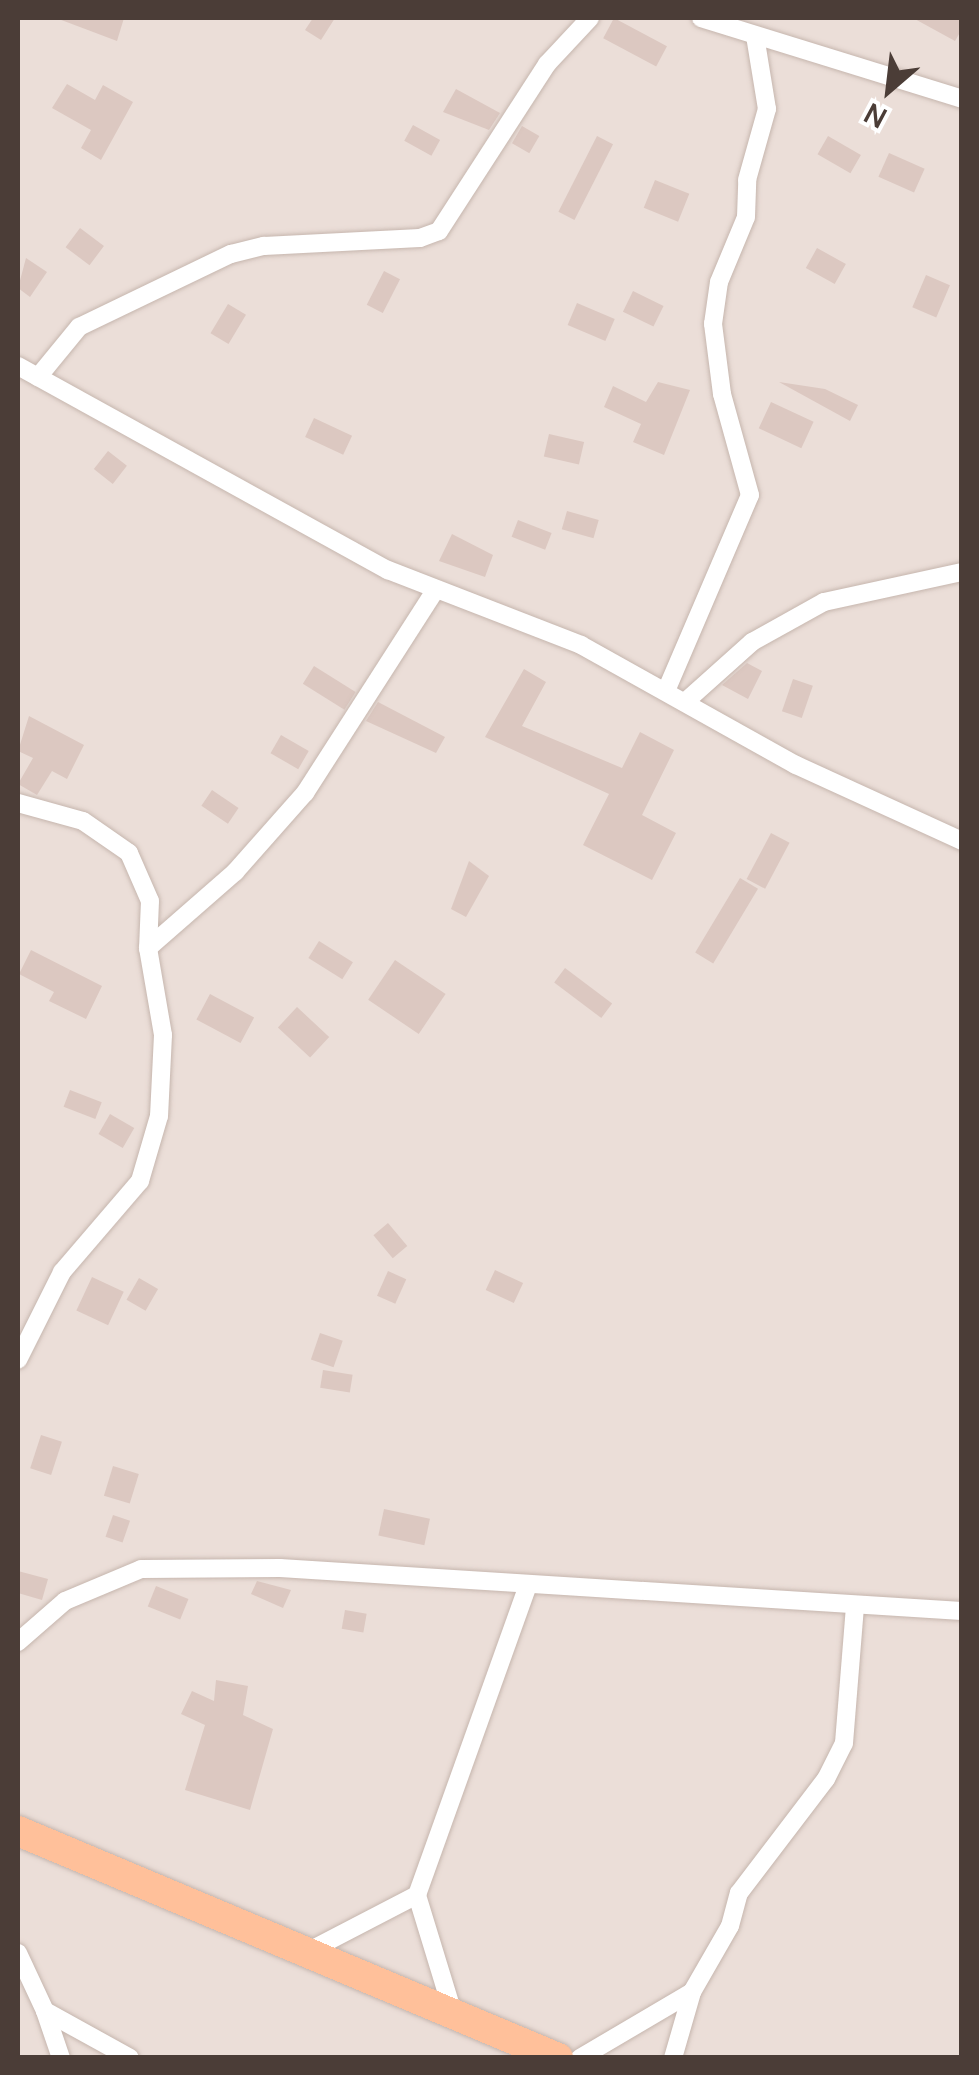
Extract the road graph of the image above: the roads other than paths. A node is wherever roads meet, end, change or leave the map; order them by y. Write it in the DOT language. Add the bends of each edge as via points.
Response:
graph roads {
  1 [pos="590,18"];
  2 [pos="701,18"];
  3 [pos="754,36"];
  4 [pos="962,99"];
  5 [pos="18,366"];
  6 [pos="38,377"];
  7 [pos="962,572"];
  8 [pos="436,589"];
  9 [pos="666,691"];
  10 [pos="685,702"];
  11 [pos="18,803"];
  12 [pos="962,841"];
  13 [pos="148,948"];
  14 [pos="18,1360"];
  15 [pos="527,1587"];
  16 [pos="854,1605"];
  17 [pos="962,1610"];
  18 [pos="18,1642"];
  19 [pos="18,1832"];
  20 [pos="417,1895"];
  21 [pos="309,1951"];
  22 [pos="18,1954"];
  23 [pos="692,1992"];
  24 [pos="45,2011"];
  25 [pos="452,2013"];
  26 [pos="109,2053"];
  27 [pos="61,2058"];
  28 [pos="130,2058"];
  29 [pos="558,2058"];
  30 [pos="580,2058"];
  31 [pos="673,2058"];
  1 -- 6 [label="street" via="547,64 439,231 231,254 79,326"];
  2 -- 3 [label="street"];
  3 -- 4 [label="street"];
  3 -- 9 [label="street" via="767,108 747,180 746,217 720,282 713,324 722,394 750,495 739,535"];
  5 -- 6 [label="street"];
  6 -- 8 [label="street" via="388,570"];
  7 -- 10 [label="street" via="824,602 752,642"];
  8 -- 9 [label="street" via="582,645"];
  8 -- 13 [label="street" via="305,793 235,872"];
  9 -- 10 [label="street"];
  10 -- 12 [label="street" via="796,765"];
  11 -- 13 [label="street" via="82,821 129,852 150,902"];
  13 -- 14 [label="street" via="162,1035 151,1152 120,1212 62,1272"];
  15 -- 16 [label="street"];
  15 -- 18 [label="street" via="280,1568 140,1569 65,1601"];
  15 -- 20 [label="street"];
  16 -- 17 [label="street"];
  16 -- 23 [label="street" via="844,1743 826,1779 752,1872"];
  19 -- 21 [label="main road"];
  20 -- 21 [label="street"];
  20 -- 25 [label="street"];
  21 -- 25 [label="main road"];
  22 -- 24 [label="street"];
  23 -- 30 [label="street"];
  23 -- 31 [label="street"];
  24 -- 26 [label="street"];
  24 -- 27 [label="street"];
  25 -- 29 [label="main road"];
  26 -- 28 [label="street"];
}
